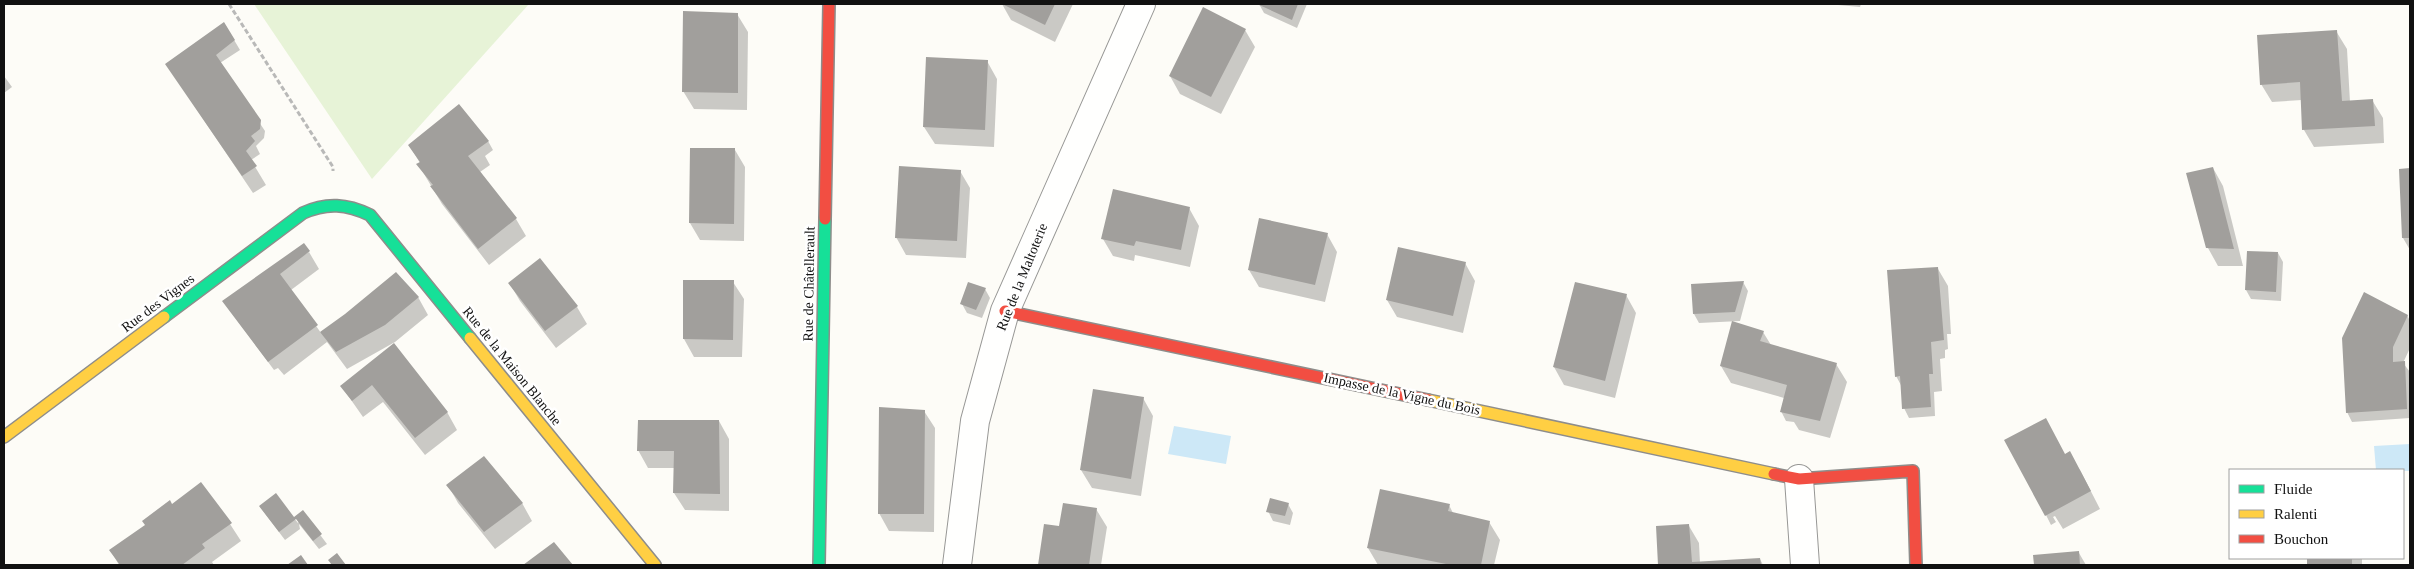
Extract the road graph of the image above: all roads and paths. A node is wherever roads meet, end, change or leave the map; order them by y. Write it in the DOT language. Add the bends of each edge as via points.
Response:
graph roads {
  1 [pos="229,4"];
  2 [pos="829,4"];
  3 [pos="1141,4"];
  4 [pos="335,204"];
  5 [pos="1005,311"];
  6 [pos="4,437"];
  7 [pos="1799,479"];
  8 [pos="655,565"];
  9 [pos="819,565"];
  10 [pos="957,565"];
  11 [pos="1805,565"];
  12 [pos="1916,565"];
  1 -- 4 [label="path" via="333,167"];
  2 -- 9 [label="street, Rue de Châtellerault"];
  3 -- 5 [label="street, Rue de la Maltoterie"];
  4 -- 6 [label="street, Rue des Vignes" via="317,206 303,213"];
  4 -- 8 [label="street, Rue de la Maison Blanche" via="356,207 370,215"];
  5 -- 7 [label="street, Impasse de la Vigne du Bois"];
  5 -- 10 [label="street, Rue de la Maltoterie" via="975,421"];
  7 -- 11 [label="street"];
  7 -- 12 [label="street, Impasse de la Vigne du Bois" via="1913,471"];
}
